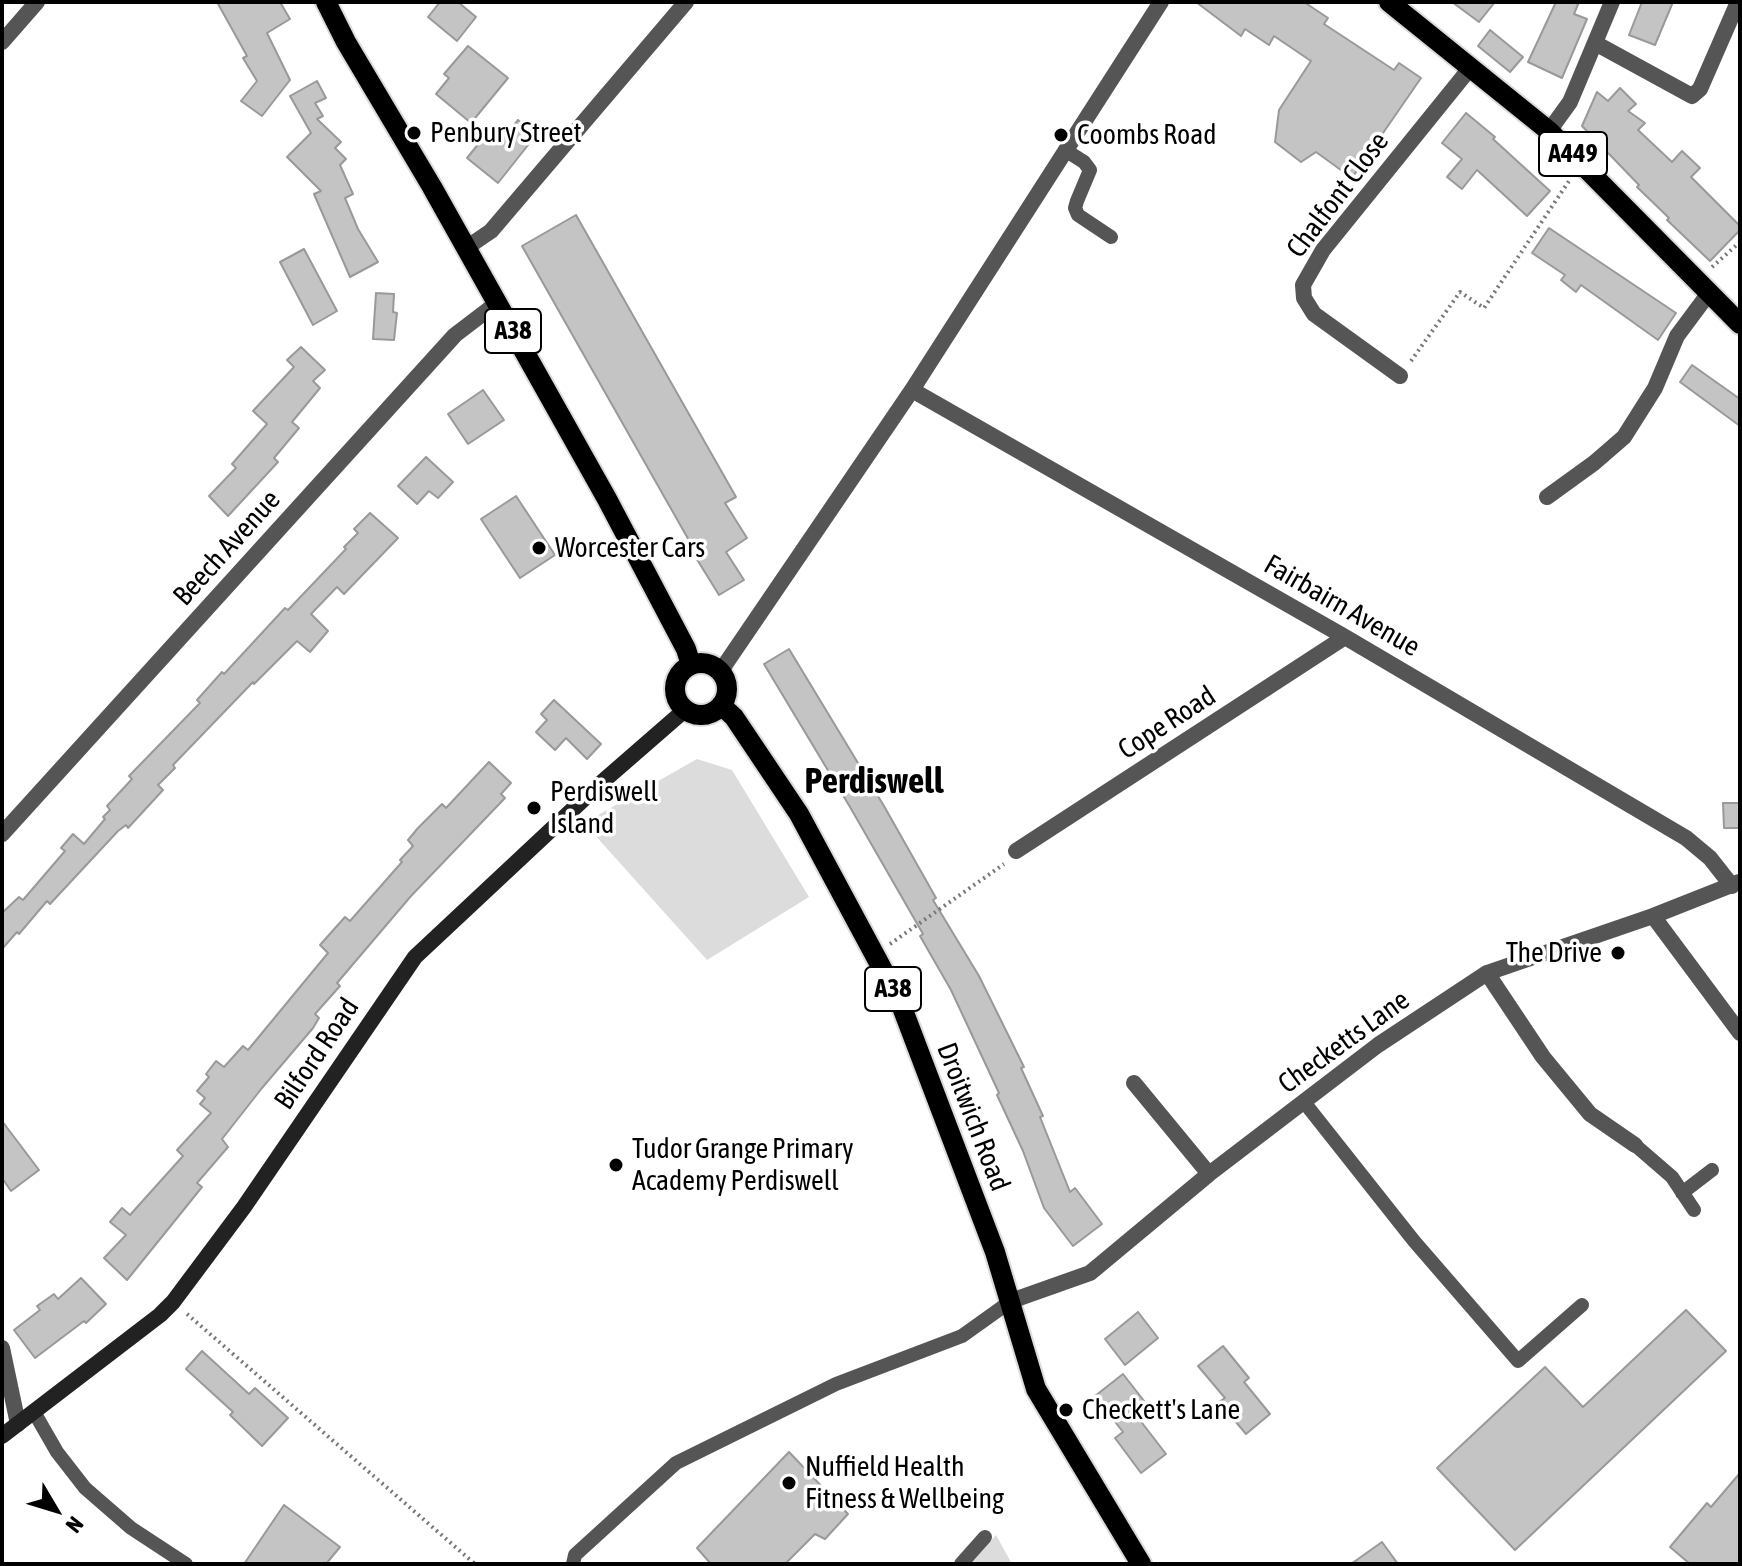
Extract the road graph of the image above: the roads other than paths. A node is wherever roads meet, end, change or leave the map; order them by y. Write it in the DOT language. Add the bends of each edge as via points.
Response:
graph roads {
  1 [pos="37,2"];
  2 [pos="326,2"];
  3 [pos="686,2"];
  4 [pos="1161,2"];
  5 [pos="1389,2"];
  6 [pos="1612,2"];
  7 [pos="1738,2"];
  8 [pos="2,42"];
  9 [pos="1595,43"];
  10 [pos="1471,67"];
  11 [pos="1549,131"];
  12 [pos="1065,150"];
  13 [pos="1111,237"];
  14 [pos="466,248"];
  15 [pos="1703,287"];
  16 [pos="497,303"];
  17 [pos="1740,324"];
  18 [pos="1400,376"];
  19 [pos="912,390"];
  20 [pos="1547,497"];
  21 [pos="1345,637"];
  22 [pos="691,665"];
  23 [pos="720,672"];
  24 [pos="721,705"];
  25 [pos="686,709"];
  26 [pos="2,834"];
  27 [pos="1016,851"];
  28 [pos="1736,884"];
  29 [pos="1653,916"];
  30 [pos="1487,973"];
  31 [pos="1740,1033"];
  32 [pos="1134,1083"];
  33 [pos="1304,1102"];
  34 [pos="1635,1145"];
  35 [pos="1712,1170"];
  36 [pos="1209,1174"];
  37 [pos="1682,1193"];
  38 [pos="1694,1210"];
  39 [pos="1011,1301"];
  40 [pos="1582,1305"];
  41 [pos="2,1348"];
  42 [pos="34,1412"];
  43 [pos="18,1424"];
  44 [pos="2,1436"];
  45 [pos="985,1537"];
  46 [pos="186,1564"];
  47 [pos="573,1564"];
  48 [pos="961,1564"];
  49 [pos="1141,1564"];
  1 -- 8 [label="street"];
  2 -- 14 [label="main road, A38"];
  3 -- 14 [label="street" via="491,231"];
  4 -- 12 [label="street"];
  5 -- 10 [label="main road, A449"];
  6 -- 9 [label="street"];
  7 -- 9 [label="street" via="1700,89 1692,96"];
  9 -- 11 [label="street" via="1570,102"];
  10 -- 11 [label="main road, A449"];
  10 -- 18 [label="street, Chalfont Close" via="1323,250 1303,285 1314,314"];
  11 -- 15 [label="main road, A449"];
  12 -- 13 [label="lane" via="1090,170 1075,208 1078,215"];
  12 -- 19 [label="street"];
  14 -- 16 [label="main road, A38"];
  15 -- 17 [label="main road, A449"];
  15 -- 20 [label="street" via="1655,388 1624,437"];
  16 -- 22 [label="main road, A38" via="607,499"];
  16 -- 26 [label="street, Beech Avenue" via="455,335"];
  19 -- 21 [label="street, Fairbairn Avenue"];
  19 -- 23 [label="street"];
  21 -- 27 [label="street, Cope Road"];
  21 -- 28 [label="street, Fairbairn Avenue" via="1686,838"];
  22 -- 23 [label="main road" via="704,663"];
  22 -- 25 [label="main road" via="676,684 676,696"];
  23 -- 24 [label="main road" via="728,688"];
  24 -- 25 [label="main road" via="706,715"];
  24 -- 39 [label="main road, Droitwich Road / A38" via="799,814 900,1002"];
  25 -- 42 [label="main road, Bilford Road" via="415,957 173,1302"];
  28 -- 29 [label="street, Checketts Lane"];
  29 -- 30 [label="street, Checketts Lane"];
  29 -- 31 [label="street"];
  30 -- 33 [label="street, Checketts Lane"];
  30 -- 34 [label="street" via="1543,1057 1590,1114"];
  32 -- 36 [label="street"];
  33 -- 36 [label="street, Checketts Lane"];
  33 -- 40 [label="lane" via="1518,1361"];
  34 -- 37 [label="lane" via="1672,1177"];
  35 -- 37 [label="lane"];
  36 -- 39 [label="street, Checketts Lane" via="1090,1273"];
  37 -- 38 [label="lane"];
  39 -- 47 [label="lane" via="962,1336 836,1384 676,1463 575,1555"];
  39 -- 49 [label="main road, Droitwich Road / A38" via="1036,1389"];
  41 -- 43 [label="street"];
  42 -- 43 [label="main road, Bilford Road"];
  42 -- 46 [label="lane" via="85,1488 131,1528"];
  43 -- 44 [label="main road, Bilford Road"];
  45 -- 48 [label="lane"];
}
